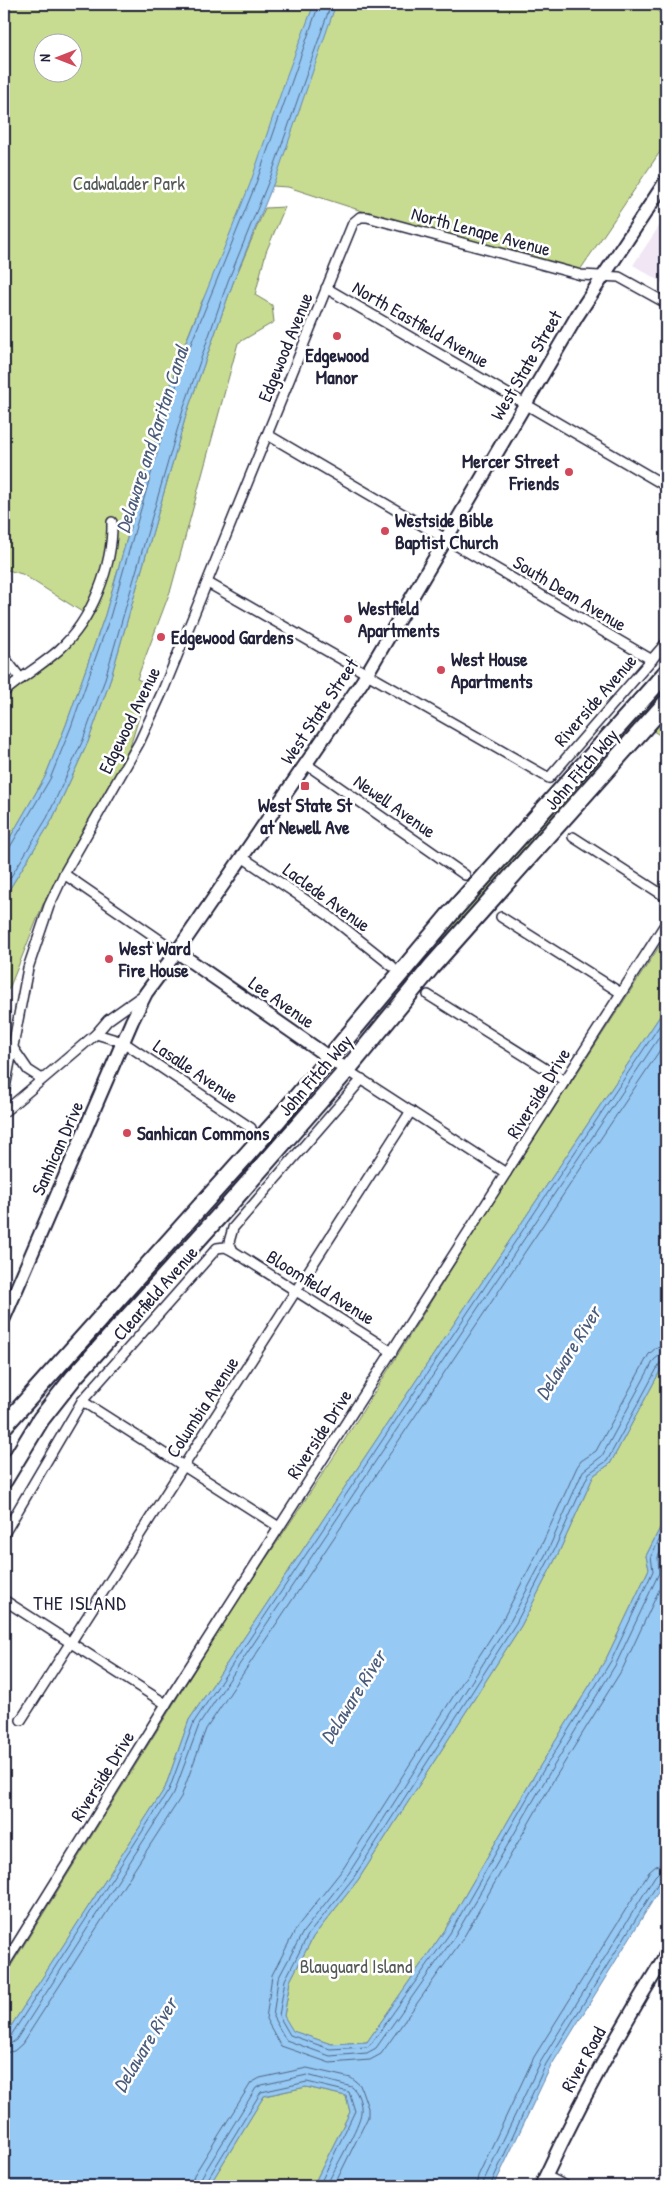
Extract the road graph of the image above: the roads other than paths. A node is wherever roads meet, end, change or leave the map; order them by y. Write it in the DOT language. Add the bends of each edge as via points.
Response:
graph roads {
  1 [pos="666,181"];
  2 [pos="353,223"];
  3 [pos="602,275"];
  4 [pos="326,288"];
  5 [pos="666,303"];
  6 [pos="525,404"];
  7 [pos="268,435"];
  8 [pos="666,486"];
  9 [pos="112,522"];
  10 [pos="447,539"];
  11 [pos="208,583"];
  12 [pos="666,643"];
  13 [pos="4,657"];
  14 [pos="652,660"];
  15 [pos="666,673"];
  16 [pos="367,674"];
  17 [pos="21,679"];
  18 [pos="4,692"];
  19 [pos="666,703"];
  20 [pos="306,764"];
  21 [pos="573,837"];
  22 [pos="242,857"];
  23 [pos="64,874"];
  24 [pos="465,875"];
  25 [pos="666,896"];
  26 [pos="501,917"];
  27 [pos="666,923"];
  28 [pos="176,951"];
  29 [pos="392,966"];
  30 [pos="146,993"];
  31 [pos="621,993"];
  32 [pos="428,995"];
  33 [pos="96,1034"];
  34 [pos="123,1042"];
  35 [pos="13,1048"];
  36 [pos="330,1057"];
  37 [pos="348,1070"];
  38 [pos="42,1079"];
  39 [pos="362,1079"];
  40 [pos="565,1082"];
  41 [pos="4,1093"];
  42 [pos="4,1108"];
  43 [pos="411,1111"];
  44 [pos="251,1128"];
  45 [pos="506,1173"];
  46 [pos="232,1251"];
  47 [pos="297,1290"];
  48 [pos="4,1318"];
  49 [pos="392,1352"];
  50 [pos="82,1401"];
  51 [pos="4,1426"];
  52 [pos="184,1466"];
  53 [pos="4,1480"];
  54 [pos="279,1527"];
  55 [pos="4,1534"];
  56 [pos="4,1600"];
  57 [pos="72,1643"];
  58 [pos="166,1704"];
  59 [pos="21,1720"];
  60 [pos="666,1955"];
  61 [pos="4,1966"];
  62 [pos="543,2181"];
  63 [pos="566,2186"];
  1 -- 3 [label="main road, West State Street"];
  2 -- 3 [label="street, North Lenape Avenue" via="360,217 367,217 581,275"];
  2 -- 4 [label="street, Edgewood Avenue"];
  3 -- 5 [label="street, North Lenape Avenue" via="620,277"];
  3 -- 6 [label="main road, West State Street"];
  4 -- 6 [label="street, North Eastfield Avenue"];
  4 -- 7 [label="street, Edgewood Avenue"];
  6 -- 8 [label="street, North Eastfield Avenue"];
  6 -- 10 [label="main road, West State Street"];
  7 -- 10 [label="street, South Dean Avenue"];
  7 -- 11 [label="street, Edgewood Avenue"];
  9 -- 17 [label="street" via="110,549 88,612 60,649"];
  10 -- 14 [label="street, South Dean Avenue"];
  10 -- 16 [label="main road, West State Street"];
  11 -- 16 [label="street"];
  11 -- 23 [label="street, Edgewood Avenue" via="138,743"];
  12 -- 14 [label="street, Riverside Avenue"];
  13 -- 17 [label="street"];
  14 -- 16 [label="street, Riverside Avenue" via="549,778"];
  15 -- 36 [label="highway, John Fitch Way" via="451,913"];
  16 -- 20 [label="main road, West State Street"];
  17 -- 18 [label="street"];
  19 -- 37 [label="highway, John Fitch Way" via="432,966"];
  20 -- 22 [label="main road, West State Street"];
  20 -- 24 [label="street, Newell Avenue"];
  21 -- 25 [label="street"];
  22 -- 28 [label="main road, West State Street"];
  22 -- 29 [label="street, Laclede Avenue" via="328,916"];
  23 -- 28 [label="street, Lee Avenue"];
  23 -- 35 [label="street, Edgewood Avenue" via="33,950"];
  26 -- 31 [label="street"];
  27 -- 31 [label="street, Riverside Drive"];
  28 -- 30 [label="main road, West State Street"];
  28 -- 36 [label="main road, Lee Avenue"];
  30 -- 33 [label="street, West State Street" via="108,1020"];
  30 -- 34 [label="main road, Sanhican Drive"];
  31 -- 40 [label="street, Riverside Drive"];
  32 -- 40 [label="street"];
  33 -- 34 [label="street"];
  33 -- 38 [label="street, West State Street"];
  34 -- 44 [label="street, Lasalle Avenue"];
  34 -- 48 [label="main road, Sanhican Drive"];
  35 -- 38 [label="street" via="28,1070"];
  35 -- 41 [label="street, Edgewood Avenue"];
  36 -- 37 [label="main road, Lee Avenue"];
  36 -- 51 [label="highway, John Fitch Way" via="276,1122"];
  37 -- 39 [label="street, Lee Avenue"];
  37 -- 53 [label="highway, John Fitch Way" via="74,1377 41,1419"];
  38 -- 42 [label="street, West State Street"];
  39 -- 43 [label="street, Lee Avenue"];
  39 -- 46 [label="street" via="233,1228 229,1242"];
  40 -- 45 [label="street, Riverside Drive"];
  43 -- 45 [label="street, Lee Avenue"];
  43 -- 47 [label="street, Columbia Avenue"];
  45 -- 49 [label="street, Riverside Drive"];
  46 -- 47 [label="street, Bloomfield Avenue"];
  46 -- 50 [label="street, Clearfield Avenue" via="224,1247 215,1250"];
  47 -- 49 [label="street, Bloomfield Avenue"];
  47 -- 52 [label="street, Columbia Avenue"];
  49 -- 54 [label="street, Riverside Drive"];
  50 -- 52 [label="street"];
  50 -- 55 [label="street, Clearfield Avenue"];
  52 -- 54 [label="street"];
  52 -- 57 [label="street, Columbia Avenue"];
  54 -- 58 [label="street, Riverside Drive"];
  56 -- 57 [label="street"];
  57 -- 58 [label="street"];
  57 -- 59 [label="street, Columbia Avenue"];
  58 -- 61 [label="street, Riverside Drive"];
  60 -- 62 [label="main road, River Road" via="605,2056"];
  62 -- 63 [label="street"];
}
